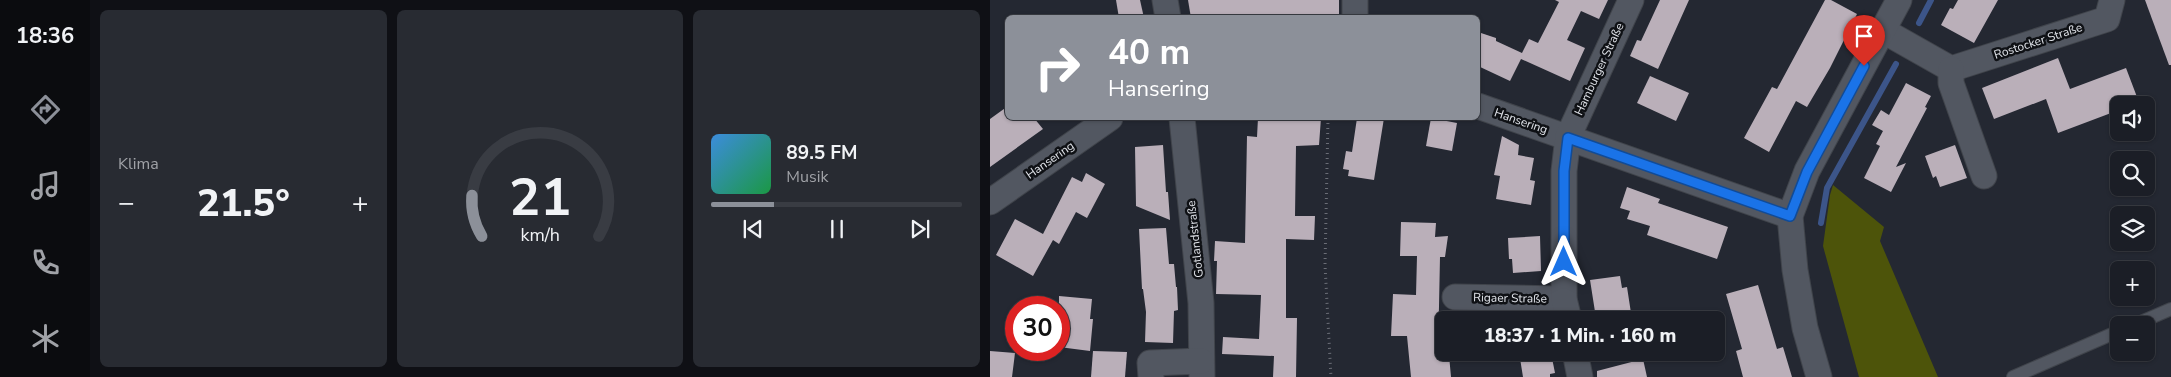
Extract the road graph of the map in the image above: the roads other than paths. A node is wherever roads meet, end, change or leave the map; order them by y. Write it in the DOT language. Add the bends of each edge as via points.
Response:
graph roads {
  1 [pos="1165,0"];
  2 [pos="1355,0"];
  3 [pos="1631,0"];
  4 [pos="1899,0"];
  5 [pos="2112,0"];
  6 [pos="1168,15"];
  7 [pos="1355,15"];
  8 [pos="1882,30"];
  9 [pos="1951,69"];
  10 [pos="1480,107"];
  11 [pos="1107,120"];
  12 [pos="1182,120"];
  13 [pos="1568,138"];
  14 [pos="1984,176"];
  15 [pos="990,202"];
  16 [pos="1790,216"];
  17 [pos="1455,297"];
  18 [pos="2171,309"];
  19 [pos="1566,310"];
  20 [pos="2155,316"];
  21 [pos="2110,336"];
  22 [pos="1577,361"];
  23 [pos="1201,369"];
  24 [pos="1151,377"];
  25 [pos="1580,377"];
  26 [pos="1819,377"];
  27 [pos="2013,377"];
  1 -- 6 [label="street"];
  2 -- 7 [label="street"];
  3 -- 13 [label="street, Hamburger Straße"];
  4 -- 8 [label="street"];
  5 -- 9 [label="street, Rostocker Straße" via="2107,19"];
  8 -- 9 [label="street"];
  8 -- 16 [label="street" via="1807,172"];
  9 -- 14 [label="street" via="1951,83"];
  10 -- 13 [label="street, Hansering"];
  11 -- 15 [label="street, Hansering"];
  12 -- 23 [label="street, Gotlandstraße" via="1201,303"];
  13 -- 16 [label="street, Hansering"];
  13 -- 19 [label="street, Rigaer Straße" via="1564,171"];
  16 -- 26 [label="street" via="1803,319"];
  17 -- 19 [label="street, Rigaer Straße"];
  18 -- 20 [label="lane"];
  21 -- 27 [label="lane"];
  22 -- 25 [label="street"];
  23 -- 24 [label="street, Gotlandstraße" via="1150,363"];
}
